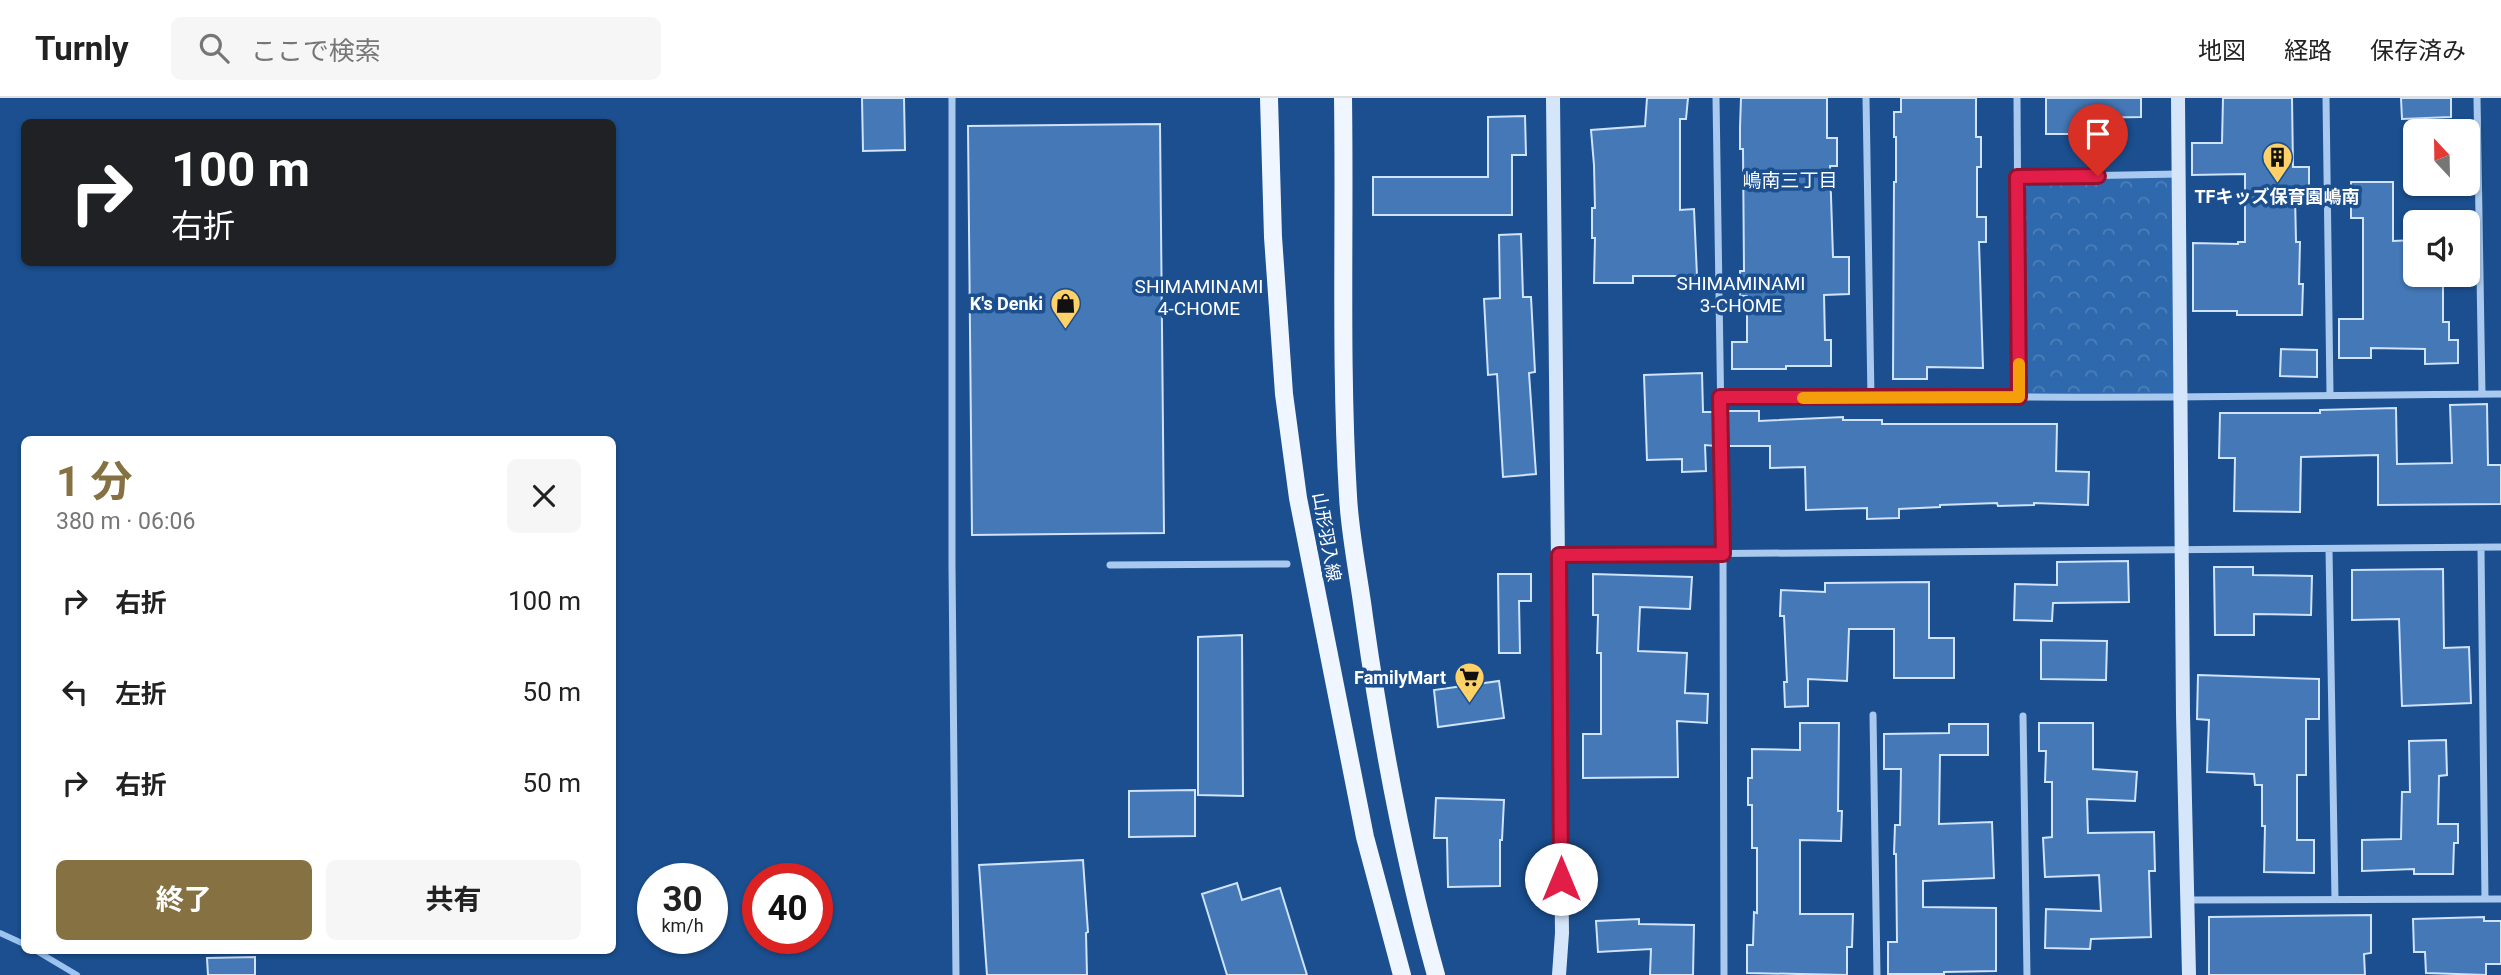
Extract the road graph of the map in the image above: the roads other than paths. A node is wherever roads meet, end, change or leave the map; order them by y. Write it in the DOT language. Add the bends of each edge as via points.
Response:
graph roads {
  1 [pos="952,98"];
  2 [pos="1269,98"];
  3 [pos="1343,98"];
  4 [pos="1553,98"];
  5 [pos="1716,98"];
  6 [pos="1866,98"];
  7 [pos="2017,98"];
  8 [pos="2178,98"];
  9 [pos="2326,98"];
  10 [pos="2477,98"];
  11 [pos="2179,174"];
  12 [pos="2017,177"];
  13 [pos="2330,394"];
  14 [pos="2482,394"];
  15 [pos="2501,394"];
  16 [pos="1720,397"];
  17 [pos="2019,397"];
  18 [pos="1871,398"];
  19 [pos="2181,398"];
  20 [pos="2501,547"];
  21 [pos="2481,548"];
  22 [pos="2183,549"];
  23 [pos="2329,549"];
  24 [pos="1723,554"];
  25 [pos="1559,555"];
  26 [pos="1287,564"];
  27 [pos="1110,565"];
  28 [pos="1873,715"];
  29 [pos="2023,716"];
  30 [pos="2335,899"];
  31 [pos="2485,899"];
  32 [pos="2501,899"];
  33 [pos="2187,900"];
  34 [pos="956,975"];
  35 [pos="1402,975"];
  36 [pos="1436,975"];
  37 [pos="1559,975"];
  38 [pos="1724,975"];
  39 [pos="1877,975"];
  40 [pos="2027,975"];
  41 [pos="2189,975"];
  1 -- 34 [label="street"];
  2 -- 35 [label="main road, 山形羽入線" via="1283,380 1298,498 1364,837"];
  3 -- 36 [label="main road, 山形羽入線" via="1342,334 1348,498 1392,792"];
  4 -- 25 [label="street"];
  5 -- 16 [label="street"];
  6 -- 18 [label="street"];
  7 -- 12 [label="street"];
  8 -- 11 [label="street"];
  9 -- 13 [label="street"];
  10 -- 14 [label="street"];
  11 -- 12 [label="street"];
  11 -- 19 [label="street"];
  12 -- 17 [label="street"];
  13 -- 14 [label="street"];
  13 -- 19 [label="street"];
  14 -- 15 [label="street"];
  16 -- 18 [label="street"];
  16 -- 24 [label="street"];
  17 -- 18 [label="street"];
  17 -- 19 [label="street"];
  19 -- 22 [label="street"];
  20 -- 21 [label="street"];
  21 -- 23 [label="street"];
  21 -- 31 [label="street"];
  22 -- 23 [label="street"];
  22 -- 24 [label="street"];
  22 -- 33 [label="street"];
  23 -- 30 [label="street"];
  24 -- 25 [label="street"];
  24 -- 38 [label="street"];
  25 -- 37 [label="street"];
  26 -- 27 [label="street"];
  28 -- 39 [label="street"];
  29 -- 40 [label="street"];
  30 -- 31 [label="street"];
  30 -- 33 [label="street"];
  31 -- 32 [label="street"];
  33 -- 41 [label="street"];
}
